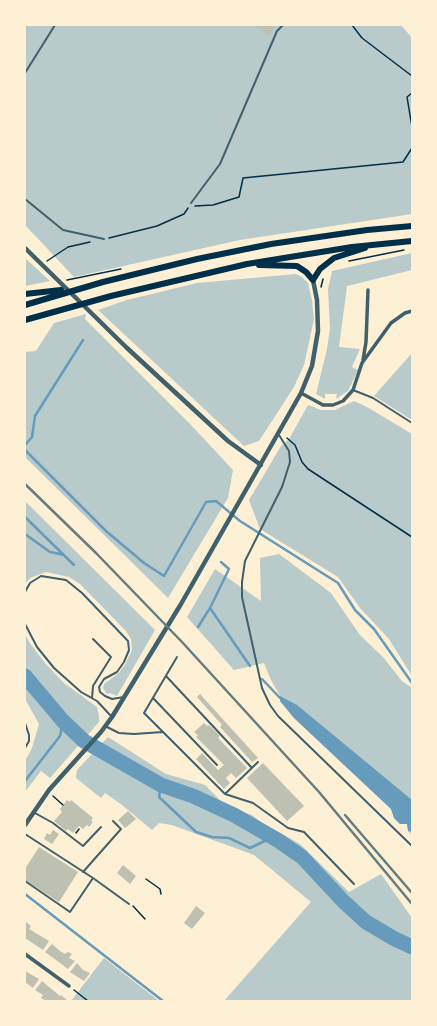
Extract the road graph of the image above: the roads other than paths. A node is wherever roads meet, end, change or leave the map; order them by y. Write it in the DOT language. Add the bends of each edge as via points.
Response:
graph roads {
  1 [pos="55,25"];
  2 [pos="283,25"];
  3 [pos="25,73"];
  4 [pos="25,199"];
  5 [pos="190,205"];
  6 [pos="412,226"];
  7 [pos="104,239"];
  8 [pos="412,241"];
  9 [pos="380,244"];
  10 [pos="25,248"];
  11 [pos="247,264"];
  12 [pos="313,280"];
  13 [pos="77,289"];
  14 [pos="368,290"];
  15 [pos="25,294"];
  16 [pos="25,305"];
  17 [pos="412,311"];
  18 [pos="25,320"];
  19 [pos="362,363"];
  20 [pos="353,390"];
  21 [pos="301,393"];
  22 [pos="412,423"];
  23 [pos="278,433"];
  24 [pos="261,465"];
  25 [pos="25,592"];
  26 [pos="25,624"];
  27 [pos="93,639"];
  28 [pos="177,657"];
  29 [pos="166,676"];
  30 [pos="93,686"];
  31 [pos="99,687"];
  32 [pos="125,695"];
  33 [pos="92,698"];
  34 [pos="153,698"];
  35 [pos="112,717"];
  36 [pos="25,723"];
  37 [pos="106,726"];
  38 [pos="163,732"];
  39 [pos="25,748"];
  40 [pos="258,762"];
  41 [pos="217,765"];
  42 [pos="252,768"];
  43 [pos="224,794"];
  44 [pos="34,812"];
  45 [pos="113,821"];
  46 [pos="25,825"];
  47 [pos="101,828"];
  48 [pos="25,834"];
  49 [pos="412,846"];
  50 [pos="83,872"];
  51 [pos="93,878"];
  52 [pos="25,881"];
  53 [pos="354,884"];
  54 [pos="129,904"];
  55 [pos="25,954"];
  56 [pos="69,986"];
  1 -- 3 [label="lane"];
  2 -- 5 [label="lane" via="277,31 220,164"];
  4 -- 7 [label="lane" via="63,230"];
  6 -- 13 [label="highway" via="271,244 197,259"];
  8 -- 9 [label="highway"];
  9 -- 11 [label="highway"];
  9 -- 12 [label="highway" via="334,258 320,269"];
  10 -- 24 [label="street" via="222,436"];
  11 -- 12 [label="highway" via="297,266"];
  11 -- 18 [label="highway" via="110,296"];
  12 -- 21 [label="street" via="317,300 318,331 312,366"];
  13 -- 15 [label="highway"];
  13 -- 16 [label="highway"];
  14 -- 19 [label="street" via="366,342"];
  17 -- 19 [label="street" via="391,323"];
  19 -- 20 [label="street"];
  20 -- 21 [label="street" via="343,401 333,405 324,405"];
  20 -- 22 [label="lane" via="373,398"];
  21 -- 23 [label="street"];
  23 -- 24 [label="street"];
  23 -- 49 [label="lane" via="289,451 290,462 282,486 245,561 242,582 242,597 262,688 278,716"];
  24 -- 32 [label="street"];
  25 -- 31 [label="lane" via="30,583 42,576 66,580 128,641 129,650 124,662 117,672 104,680"];
  26 -- 33 [label="lane" via="37,647 54,668 66,681"];
  27 -- 30 [label="lane" via="111,657"];
  28 -- 29 [label="lane"];
  29 -- 34 [label="lane"];
  29 -- 42 [label="lane"];
  30 -- 31 [label="lane"];
  30 -- 33 [label="lane"];
  31 -- 32 [label="lane" via="100,692 112,699"];
  32 -- 35 [label="street"];
  33 -- 35 [label="lane"];
  34 -- 38 [label="lane" via="144,713"];
  34 -- 41 [label="lane"];
  35 -- 37 [label="street"];
  36 -- 39 [label="lane" via="29,734"];
  37 -- 38 [label="lane" via="119,733"];
  37 -- 44 [label="street" via="49,790"];
  38 -- 43 [label="lane"];
  40 -- 42 [label="lane"];
  42 -- 43 [label="lane"];
  43 -- 53 [label="lane" via="253,803 288,828 304,832"];
  44 -- 46 [label="street"];
  44 -- 47 [label="lane" via="83,846"];
  45 -- 50 [label="lane" via="121,830"];
  48 -- 50 [label="lane"];
  50 -- 51 [label="lane"];
  51 -- 52 [label="lane" via="70,912"];
  51 -- 54 [label="lane"];
  55 -- 56 [label="street"];
}
